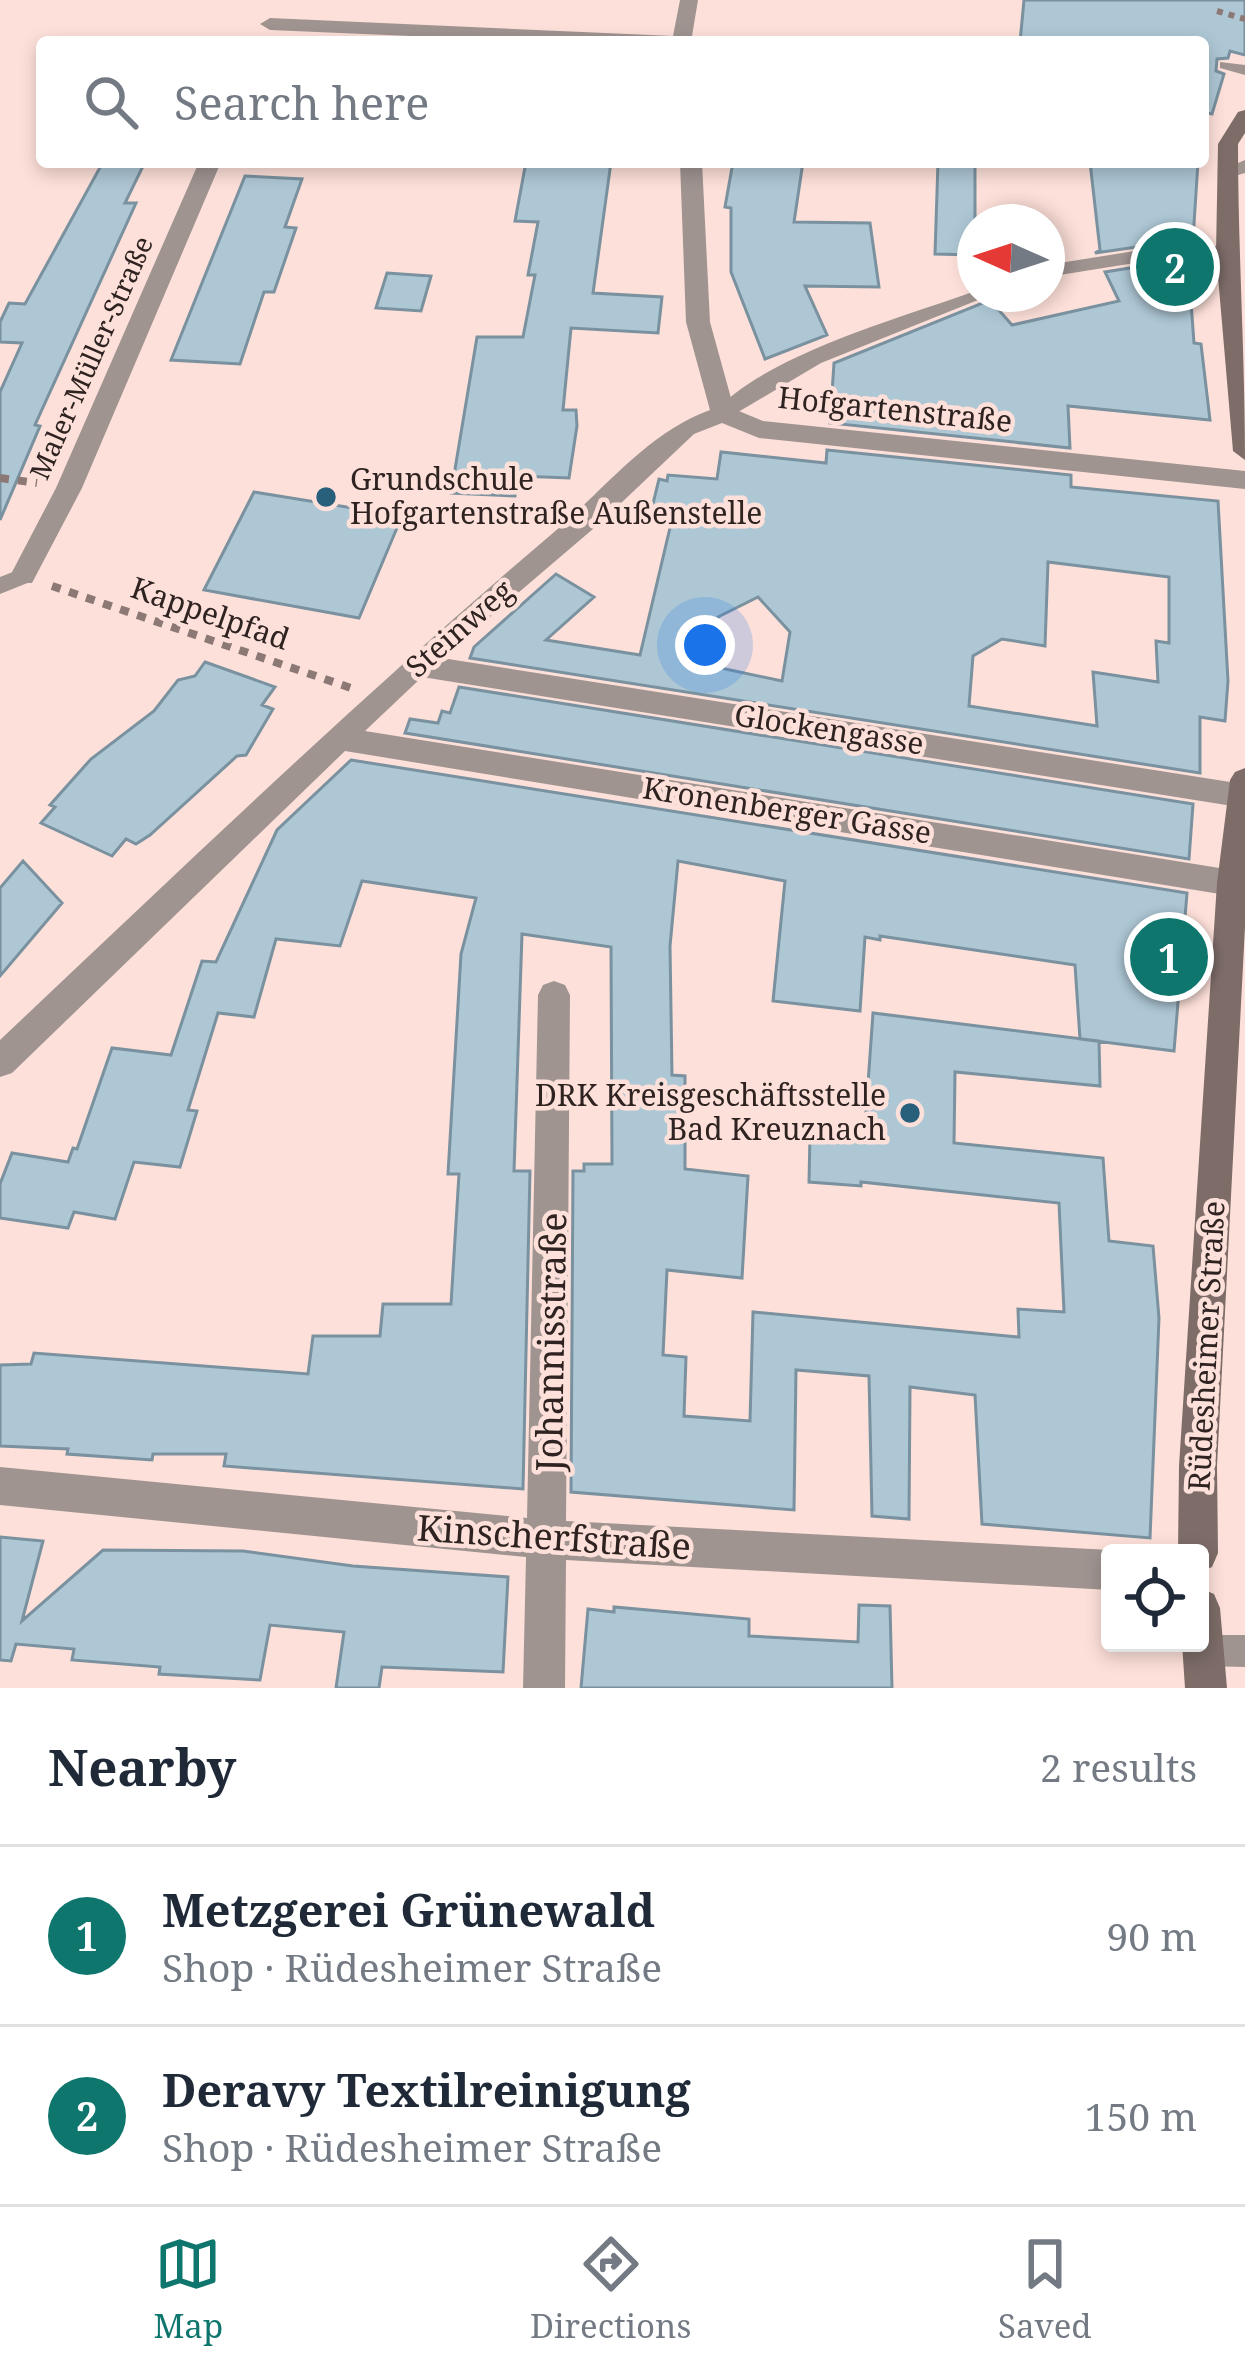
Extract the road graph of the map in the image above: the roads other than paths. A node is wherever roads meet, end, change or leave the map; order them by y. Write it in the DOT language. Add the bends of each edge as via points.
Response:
graph roads {
  1 [pos="280,0"];
  2 [pos="689,0"];
  3 [pos="266,33"];
  4 [pos="404,36"];
  5 [pos="682,36"];
  6 [pos="1226,65"];
  7 [pos="1245,70"];
  8 [pos="1245,116"];
  9 [pos="1245,148"];
  10 [pos="207,168"];
  11 [pos="691,168"];
  12 [pos="1236,169"];
  13 [pos="1227,253"];
  14 [pos="1065,268"];
  15 [pos="957,304"];
  16 [pos="723,414"];
  17 [pos="1245,452"];
  18 [pos="1245,480"];
  19 [pos="11,581"];
  20 [pos="416,665"];
  21 [pos="341,740"];
  22 [pos="1244,788"];
  23 [pos="1232,883"];
  24 [pos="554,995"];
  25 [pos="0,1062"];
  26 [pos="0,1486"];
  27 [pos="549,1540"];
  28 [pos="1198,1544"];
  29 [pos="1101,1570"];
  30 [pos="1245,1651"];
  31 [pos="1204,1669"];
  32 [pos="544,1688"];
  1 -- 3 [label="street"];
  2 -- 5 [label="street"];
  3 -- 4 [label="street"];
  6 -- 7 [label="lane"];
  8 -- 12 [label="street" via="1228,143"];
  9 -- 12 [label="street"];
  10 -- 19 [label="street, Maler-Müller-Straße" via="68,488"];
  11 -- 16 [label="street" via="698,322"];
  12 -- 13 [label="street"];
  13 -- 14 [label="lane" via="1185,249"];
  13 -- 17 [label="street"];
  15 -- 16 [label="lane, Steinweg" via="797,368"];
  16 -- 18 [label="street, Hofgartenstraße" via="759,430"];
  16 -- 20 [label="street, Steinweg" via="685,428"];
  20 -- 21 [label="street, Steinweg"];
  20 -- 22 [label="street, Glockengasse"];
  21 -- 23 [label="street, Kronenberger Gasse"];
  21 -- 25 [label="street, Steinweg"];
  22 -- 23 [label="street, Rüdesheimer Straße"];
  23 -- 28 [label="street, Rüdesheimer Straße"];
  24 -- 27 [label="street, Johannisstraße"];
  26 -- 27 [label="street, Kinscherfstraße"];
  27 -- 29 [label="street, Kinscherfstraße"];
  27 -- 32 [label="street, Johannisstraße"];
  30 -- 31 [label="lane"];
}
